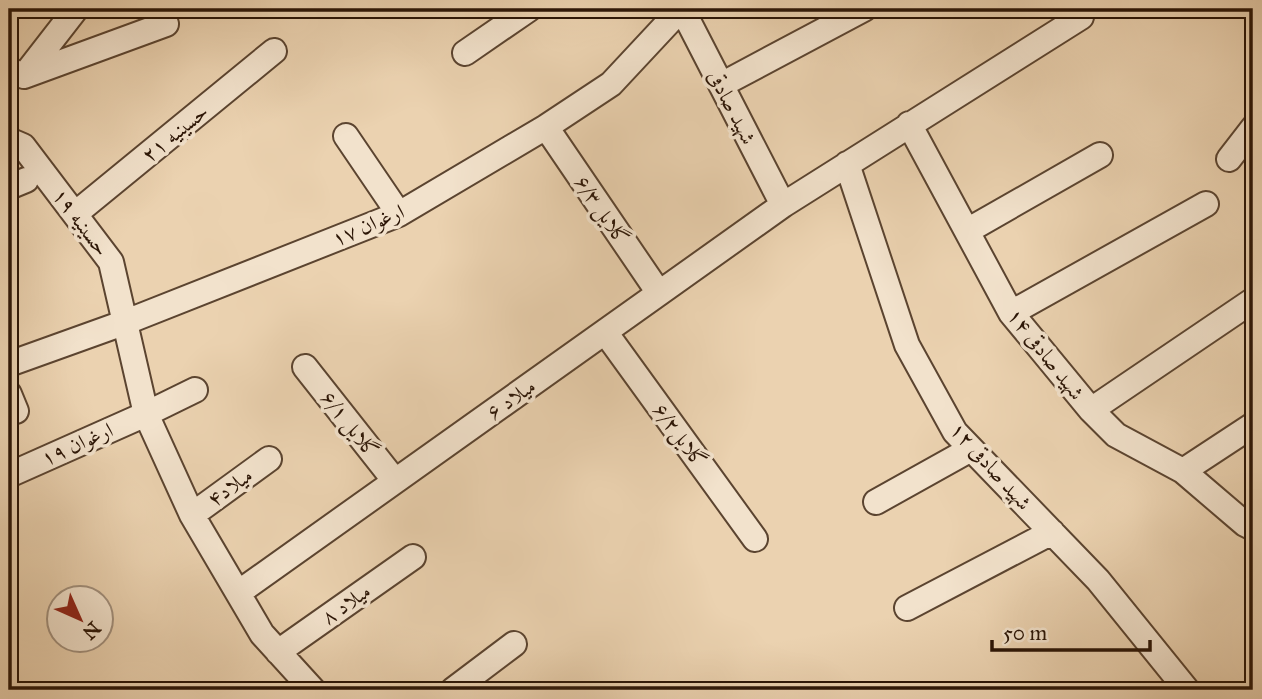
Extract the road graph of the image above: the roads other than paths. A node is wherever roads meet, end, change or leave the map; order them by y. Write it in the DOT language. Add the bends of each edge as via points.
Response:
graph roads {
  1 [pos="76,9"];
  2 [pos="529,9"];
  3 [pos="682,9"];
  4 [pos="864,9"];
  5 [pos="1082,17"];
  6 [pos="166,24"];
  7 [pos="274,51"];
  8 [pos="465,53"];
  9 [pos="16,73"];
  10 [pos="721,85"];
  11 [pos="909,124"];
  12 [pos="546,127"];
  13 [pos="1253,128"];
  14 [pos="346,136"];
  15 [pos="9,140"];
  16 [pos="1100,155"];
  17 [pos="1228,159"];
  18 [pos="847,164"];
  19 [pos="1206,204"];
  20 [pos="783,205"];
  21 [pos="75,214"];
  22 [pos="399,214"];
  23 [pos="967,231"];
  24 [pos="659,293"];
  25 [pos="1252,301"];
  26 [pos="1011,313"];
  27 [pos="126,322"];
  28 [pos="605,332"];
  29 [pos="9,364"];
  30 [pos="305,367"];
  31 [pos="195,390"];
  32 [pos="1091,410"];
  33 [pos="146,414"];
  34 [pos="1253,425"];
  35 [pos="971,449"];
  36 [pos="269,460"];
  37 [pos="1183,471"];
  38 [pos="9,475"];
  39 [pos="395,481"];
  40 [pos="876,502"];
  41 [pos="192,515"];
  42 [pos="1253,528"];
  43 [pos="1052,532"];
  44 [pos="755,539"];
  45 [pos="413,557"];
  46 [pos="238,593"];
  47 [pos="907,608"];
  48 [pos="514,643"];
  49 [pos="278,652"];
  50 [pos="313,690"];
  51 [pos="453,690"];
  52 [pos="1187,690"];
  1 -- 9 [label="street"];
  2 -- 8 [label="street"];
  3 -- 10 [label="street, شهید صادقی"];
  3 -- 12 [label="street, ارغوان ۱۷" via="611,84"];
  4 -- 10 [label="street"];
  5 -- 11 [label="street, میلاد ۶"];
  6 -- 9 [label="street"];
  7 -- 21 [label="street, حسینیه ۲۱"];
  10 -- 20 [label="street, شهید صادقی"];
  11 -- 18 [label="street, میلاد ۶"];
  11 -- 23 [label="street, شهید صادقی ۱۴"];
  12 -- 22 [label="street, ارغوان ۱۷"];
  12 -- 24 [label="street, گلایل ۶/۳"];
  13 -- 17 [label="street"];
  14 -- 22 [label="street"];
  15 -- 21 [label="street, حسینیه ۱۹" via="23,146"];
  16 -- 23 [label="street"];
  18 -- 20 [label="street, میلاد ۶"];
  18 -- 35 [label="street, شهید صادقی ۱۲" via="907,345 955,432"];
  19 -- 26 [label="street"];
  20 -- 24 [label="street, میلاد ۶"];
  21 -- 27 [label="street, حسینیه ۱۹" via="111,262"];
  22 -- 27 [label="street, ارغوان ۱۷"];
  23 -- 26 [label="street, شهید صادقی ۱۴"];
  24 -- 28 [label="street, میلاد ۶"];
  25 -- 32 [label="street"];
  26 -- 32 [label="street, شهید صادقی ۱۴"];
  27 -- 29 [label="street, ارغوان ۱۷"];
  27 -- 33 [label="street, حسینیه ۱۹"];
  28 -- 39 [label="street, میلاد ۶"];
  28 -- 44 [label="street, گلایل۶/۲"];
  30 -- 39 [label="street, گلایل ۶/۱"];
  31 -- 33 [label="street, ارغوان ۱۹"];
  32 -- 37 [label="street, شهید صادقی ۱۴" via="1116,435"];
  33 -- 38 [label="street, ارغوان ۱۹"];
  33 -- 41 [label="street, حسینیه ۱۹"];
  34 -- 37 [label="street"];
  35 -- 40 [label="street"];
  35 -- 43 [label="street, شهید صادقی ۱۲"];
  36 -- 41 [label="street, میلاد۴"];
  37 -- 42 [label="street, شهید صادقی ۱۴"];
  39 -- 46 [label="street, میلاد ۶"];
  41 -- 46 [label="street, حسینیه ۱۹"];
  43 -- 47 [label="street"];
  43 -- 52 [label="street, شهید صادقی ۱۲" via="1098,580"];
  45 -- 49 [label="street, میلاد ۸"];
  46 -- 49 [label="street, حسینیه ۱۹"];
  48 -- 51 [label="street"];
  49 -- 50 [label="street, حسینیه ۱۹"];
}
